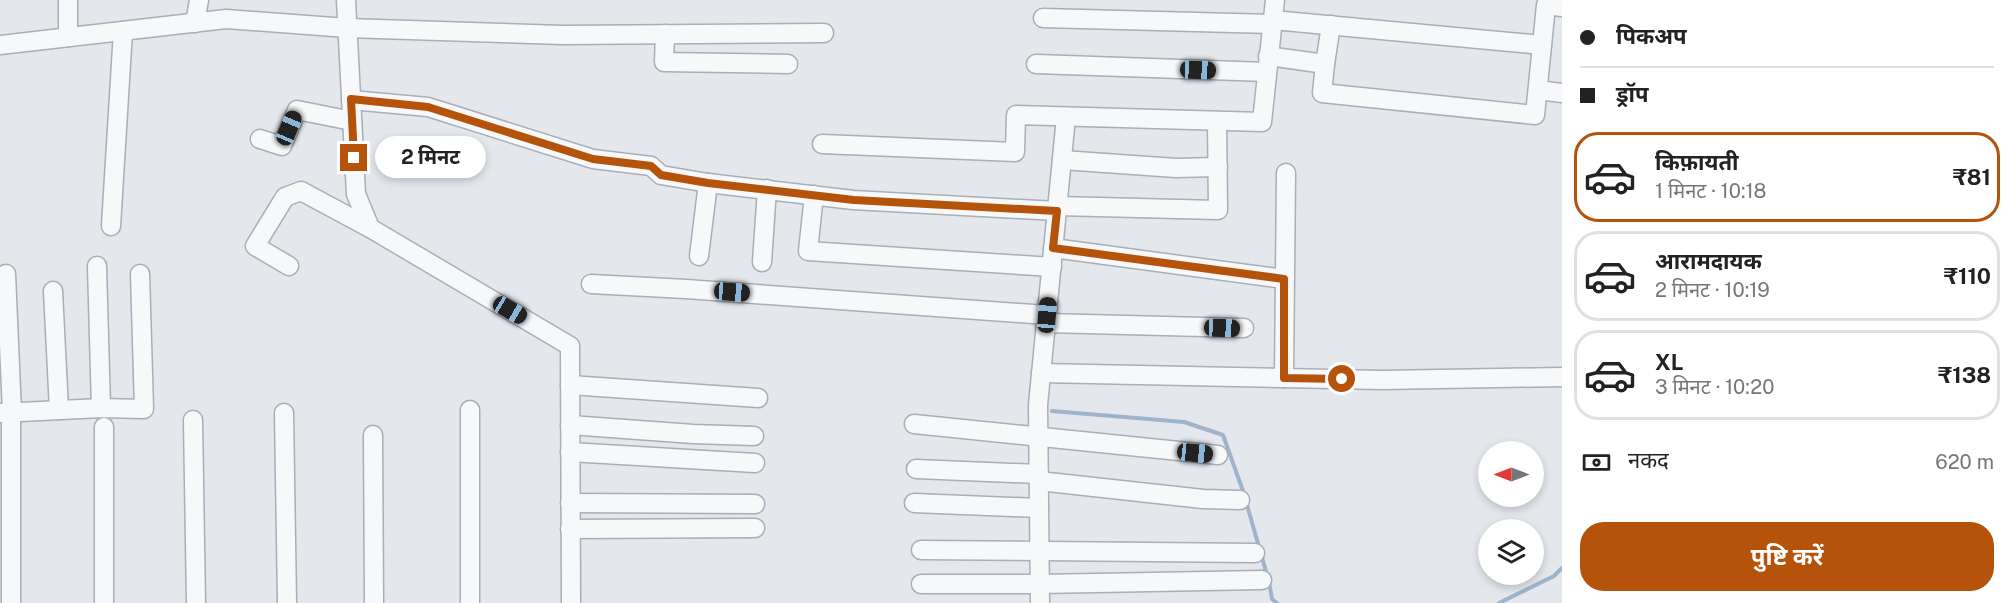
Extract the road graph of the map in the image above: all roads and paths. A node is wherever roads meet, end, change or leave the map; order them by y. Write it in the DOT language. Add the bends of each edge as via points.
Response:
graph roads {
  1 [pos="68,0"];
  2 [pos="199,0"];
  3 [pos="346,0"];
  4 [pos="1275,0"];
  5 [pos="1562,7"];
  6 [pos="1043,18"];
  7 [pos="1272,22"];
  8 [pos="195,23"];
  9 [pos="1331,25"];
  10 [pos="347,28"];
  11 [pos="123,31"];
  12 [pos="824,33"];
  13 [pos="665,34"];
  14 [pos="68,37"];
  15 [pos="0,45"];
  16 [pos="1542,45"];
  17 [pos="788,64"];
  18 [pos="1036,64"];
  19 [pos="1268,64"];
  20 [pos="1325,64"];
  21 [pos="1538,90"];
  22 [pos="1562,93"];
  23 [pos="351,99"];
  24 [pos="1066,117"];
  25 [pos="352,121"];
  26 [pos="1218,121"];
  27 [pos="260,139"];
  28 [pos="822,144"];
  29 [pos="1062,160"];
  30 [pos="1218,167"];
  31 [pos="1286,173"];
  32 [pos="708,183"];
  33 [pos="767,189"];
  34 [pos="814,195"];
  35 [pos="1057,208"];
  36 [pos="111,226"];
  37 [pos="370,228"];
  38 [pos="1053,248"];
  39 [pos="699,256"];
  40 [pos="762,262"];
  41 [pos="97,266"];
  42 [pos="289,266"];
  43 [pos="1052,267"];
  44 [pos="6,274"];
  45 [pos="140,274"];
  46 [pos="1284,279"];
  47 [pos="591,284"];
  48 [pos="53,291"];
  49 [pos="1046,319"];
  50 [pos="1245,328"];
  51 [pos="1041,373"];
  52 [pos="1284,378"];
  53 [pos="1562,378"];
  54 [pos="570,385"];
  55 [pos="758,398"];
  56 [pos="101,408"];
  57 [pos="59,410"];
  58 [pos="470,411"];
  59 [pos="284,413"];
  60 [pos="8,415"];
  61 [pos="193,420"];
  62 [pos="914,424"];
  63 [pos="570,425"];
  64 [pos="104,427"];
  65 [pos="372,435"];
  66 [pos="1038,435"];
  67 [pos="754,436"];
  68 [pos="570,452"];
  69 [pos="1218,455"];
  70 [pos="755,463"];
  71 [pos="916,469"];
  72 [pos="1039,478"];
  73 [pos="1240,500"];
  74 [pos="570,503"];
  75 [pos="914,503"];
  76 [pos="755,504"];
  77 [pos="1039,508"];
  78 [pos="755,528"];
  79 [pos="570,529"];
  80 [pos="921,550"];
  81 [pos="1039,551"];
  82 [pos="1255,553"];
  83 [pos="1262,580"];
  84 [pos="921,584"];
  85 [pos="1040,584"];
  86 [pos="11,603"];
  87 [pos="104,603"];
  88 [pos="196,603"];
  89 [pos="287,603"];
  90 [pos="374,603"];
  91 [pos="470,603"];
  92 [pos="571,603"];
  93 [pos="1040,603"];
  1 -- 14 [label="street"];
  2 -- 8 [label="street"];
  3 -- 10 [label="street"];
  4 -- 7 [label="street"];
  5 -- 16 [label="street" via="1546,5"];
  6 -- 7 [label="street"];
  7 -- 9 [label="street"];
  7 -- 19 [label="street"];
  8 -- 10 [label="street" via="226,19"];
  8 -- 11 [label="street"];
  9 -- 16 [label="street"];
  9 -- 20 [label="street"];
  10 -- 13 [label="street" via="563,36"];
  10 -- 23 [label="street"];
  11 -- 14 [label="street"];
  11 -- 36 [label="street"];
  12 -- 13 [label="street"];
  13 -- 17 [label="street" via="664,62"];
  14 -- 15 [label="street"];
  16 -- 21 [label="street"];
  18 -- 19 [label="street"];
  19 -- 20 [label="street"];
  19 -- 26 [label="street" via="1262,122"];
  20 -- 21 [label="street" via="1322,93 1535,115"];
  21 -- 22 [label="street"];
  23 -- 25 [label="street"];
  23 -- 32 [label="street" via="428,107 593,159 651,166 661,175"];
  24 -- 26 [label="street"];
  24 -- 28 [label="street" via="1016,114 1016,152"];
  24 -- 29 [label="street"];
  25 -- 27 [label="street" via="297,110 282,146"];
  25 -- 37 [label="street" via="356,194"];
  26 -- 30 [label="street"];
  29 -- 30 [label="street"];
  29 -- 35 [label="street"];
  30 -- 35 [label="street" via="1218,210"];
  31 -- 46 [label="street"];
  32 -- 33 [label="street"];
  32 -- 39 [label="street"];
  33 -- 34 [label="street"];
  33 -- 40 [label="street"];
  34 -- 35 [label="street"];
  34 -- 43 [label="street" via="808,251"];
  35 -- 38 [label="street"];
  37 -- 42 [label="street" via="301,191 285,197 255,246"];
  37 -- 54 [label="street" via="570,345"];
  38 -- 43 [label="street"];
  38 -- 46 [label="street"];
  41 -- 56 [label="street"];
  43 -- 49 [label="street"];
  44 -- 60 [label="street"];
  45 -- 56 [label="street" via="144,409"];
  46 -- 52 [label="street"];
  47 -- 49 [label="street"];
  48 -- 57 [label="street"];
  49 -- 50 [label="street"];
  49 -- 51 [label="street"];
  51 -- 52 [label="street"];
  51 -- 66 [label="street"];
  52 -- 53 [label="street"];
  54 -- 55 [label="street"];
  54 -- 63 [label="street"];
  56 -- 57 [label="street"];
  57 -- 60 [label="street"];
  58 -- 91 [label="street"];
  59 -- 89 [label="street"];
  60 -- 86 [label="street"];
  61 -- 88 [label="street"];
  62 -- 66 [label="street"];
  63 -- 67 [label="street"];
  63 -- 68 [label="street"];
  64 -- 87 [label="street"];
  65 -- 90 [label="street"];
  66 -- 69 [label="street"];
  66 -- 72 [label="street"];
  68 -- 70 [label="street"];
  68 -- 74 [label="street"];
  71 -- 72 [label="street"];
  72 -- 73 [label="street" via="1203,499"];
  72 -- 77 [label="street"];
  74 -- 76 [label="street"];
  74 -- 79 [label="street"];
  75 -- 77 [label="street"];
  77 -- 81 [label="street"];
  78 -- 79 [label="street"];
  79 -- 92 [label="street"];
  80 -- 81 [label="street"];
  81 -- 82 [label="street"];
  81 -- 85 [label="street"];
  83 -- 85 [label="street"];
  84 -- 85 [label="street"];
  85 -- 93 [label="street"];
}
